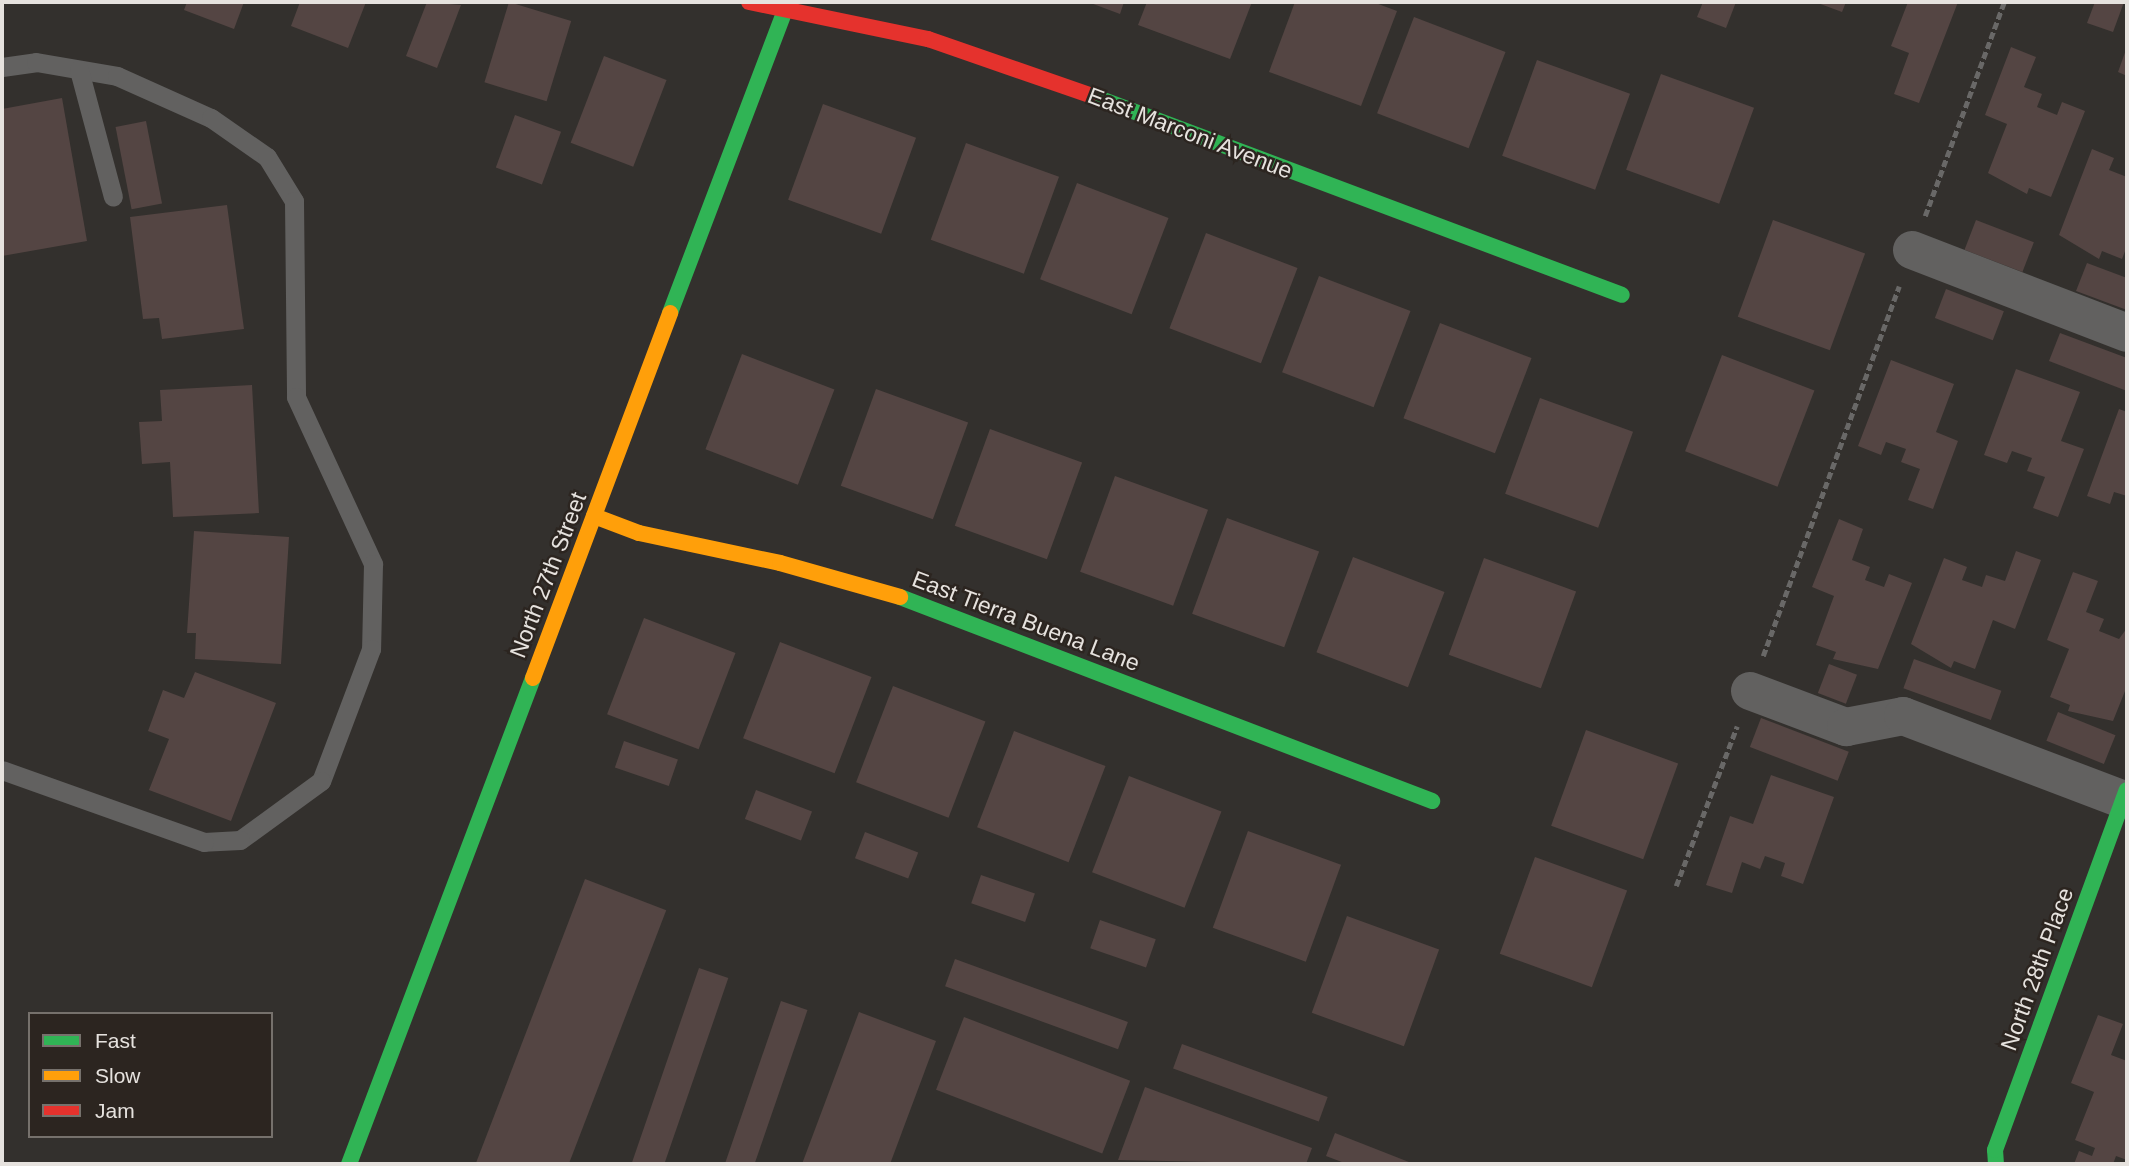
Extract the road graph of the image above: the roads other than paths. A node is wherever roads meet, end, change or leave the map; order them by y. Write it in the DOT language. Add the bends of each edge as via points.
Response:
graph roads {
  1 [pos="749,2"];
  2 [pos="787,6"];
  3 [pos="2,67"];
  4 [pos="79,70"];
  5 [pos="113,197"];
  6 [pos="1912,250"];
  7 [pos="1622,295"];
  8 [pos="2127,333"];
  9 [pos="594,516"];
  10 [pos="1750,691"];
  11 [pos="2,770"];
  12 [pos="2126,795"];
  13 [pos="1432,801"];
  14 [pos="349,1164"];
  15 [pos="1996,1164"];
  1 -- 2 [label="street, East Marconi Avenue"];
  2 -- 7 [label="street, East Marconi Avenue" via="928,39 1004,63"];
  2 -- 9 [label="street, North 27th Street"];
  3 -- 4 [label="lane" via="36,62"];
  4 -- 5 [label="lane"];
  4 -- 11 [label="lane" via="117,76 211,118 267,157 294,201 296,397 373,564 371,649 321,781 240,840 204,842"];
  6 -- 8 [label="street"];
  9 -- 13 [label="street, East Tierra Buena Lane" via="639,533 780,563 905,598"];
  9 -- 14 [label="street, North 27th Street"];
  10 -- 12 [label="street" via="1846,726 1903,716"];
  12 -- 15 [label="street, North 28th Place" via="1995,1150"];
}
